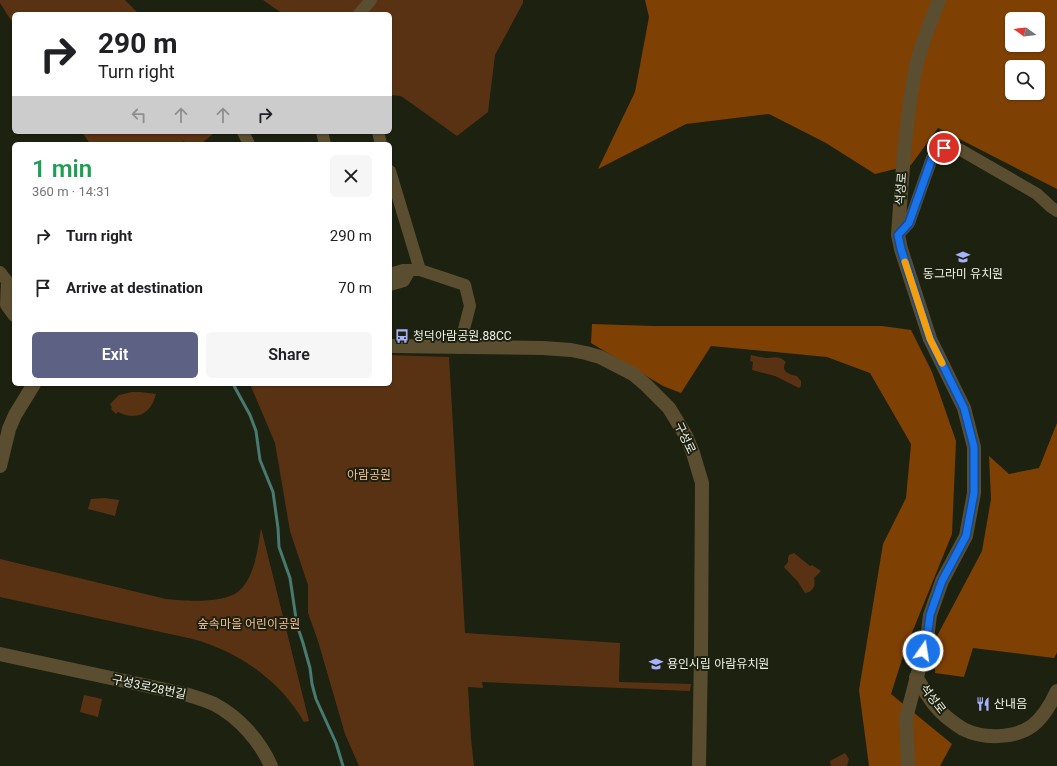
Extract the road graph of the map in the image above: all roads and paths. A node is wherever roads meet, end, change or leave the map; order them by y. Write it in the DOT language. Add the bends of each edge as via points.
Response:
graph roads {
  1 [pos="371,0"];
  2 [pos="939,0"];
  3 [pos="361,12"];
  4 [pos="392,179"];
  5 [pos="1057,211"];
  6 [pos="898,235"];
  7 [pos="415,270"];
  8 [pos="0,272"];
  9 [pos="392,273"];
  10 [pos="392,284"];
  11 [pos="12,314"];
  12 [pos="392,346"];
  13 [pos="459,348"];
  14 [pos="33,386"];
  15 [pos="0,466"];
  16 [pos="0,654"];
  17 [pos="916,676"];
  18 [pos="1057,691"];
  19 [pos="271,766"];
  20 [pos="699,766"];
  21 [pos="908,766"];
  1 -- 3 [label="street"];
  2 -- 6 [label="street, 석성로" via="916,65 905,136"];
  4 -- 7 [label="street"];
  5 -- 6 [label="street" via="1037,194 959,149 944,148 932,158 909,223"];
  6 -- 17 [label="street, 석성로" via="930,339 964,408 974,447 974,493 966,536 942,581 930,615 927,639"];
  7 -- 9 [label="street"];
  7 -- 10 [label="street" via="404,281"];
  7 -- 13 [label="street" via="465,285 470,306"];
  8 -- 11 [label="street" via="6,282 6,306"];
  12 -- 13 [label="street, 구성로"];
  13 -- 20 [label="street, 구성로" via="543,348 571,350 600,357 633,374 646,384 669,408 684,431 694,453 702,483"];
  14 -- 15 [label="street" via="9,429"];
  16 -- 19 [label="street, 구성3로28번길" via="207,701 225,711 251,734"];
  17 -- 18 [label="street, 석성로" via="930,699 953,722 964,729 989,735 1000,736 1024,731 1044,714"];
  17 -- 21 [label="street" via="906,718"];
}
